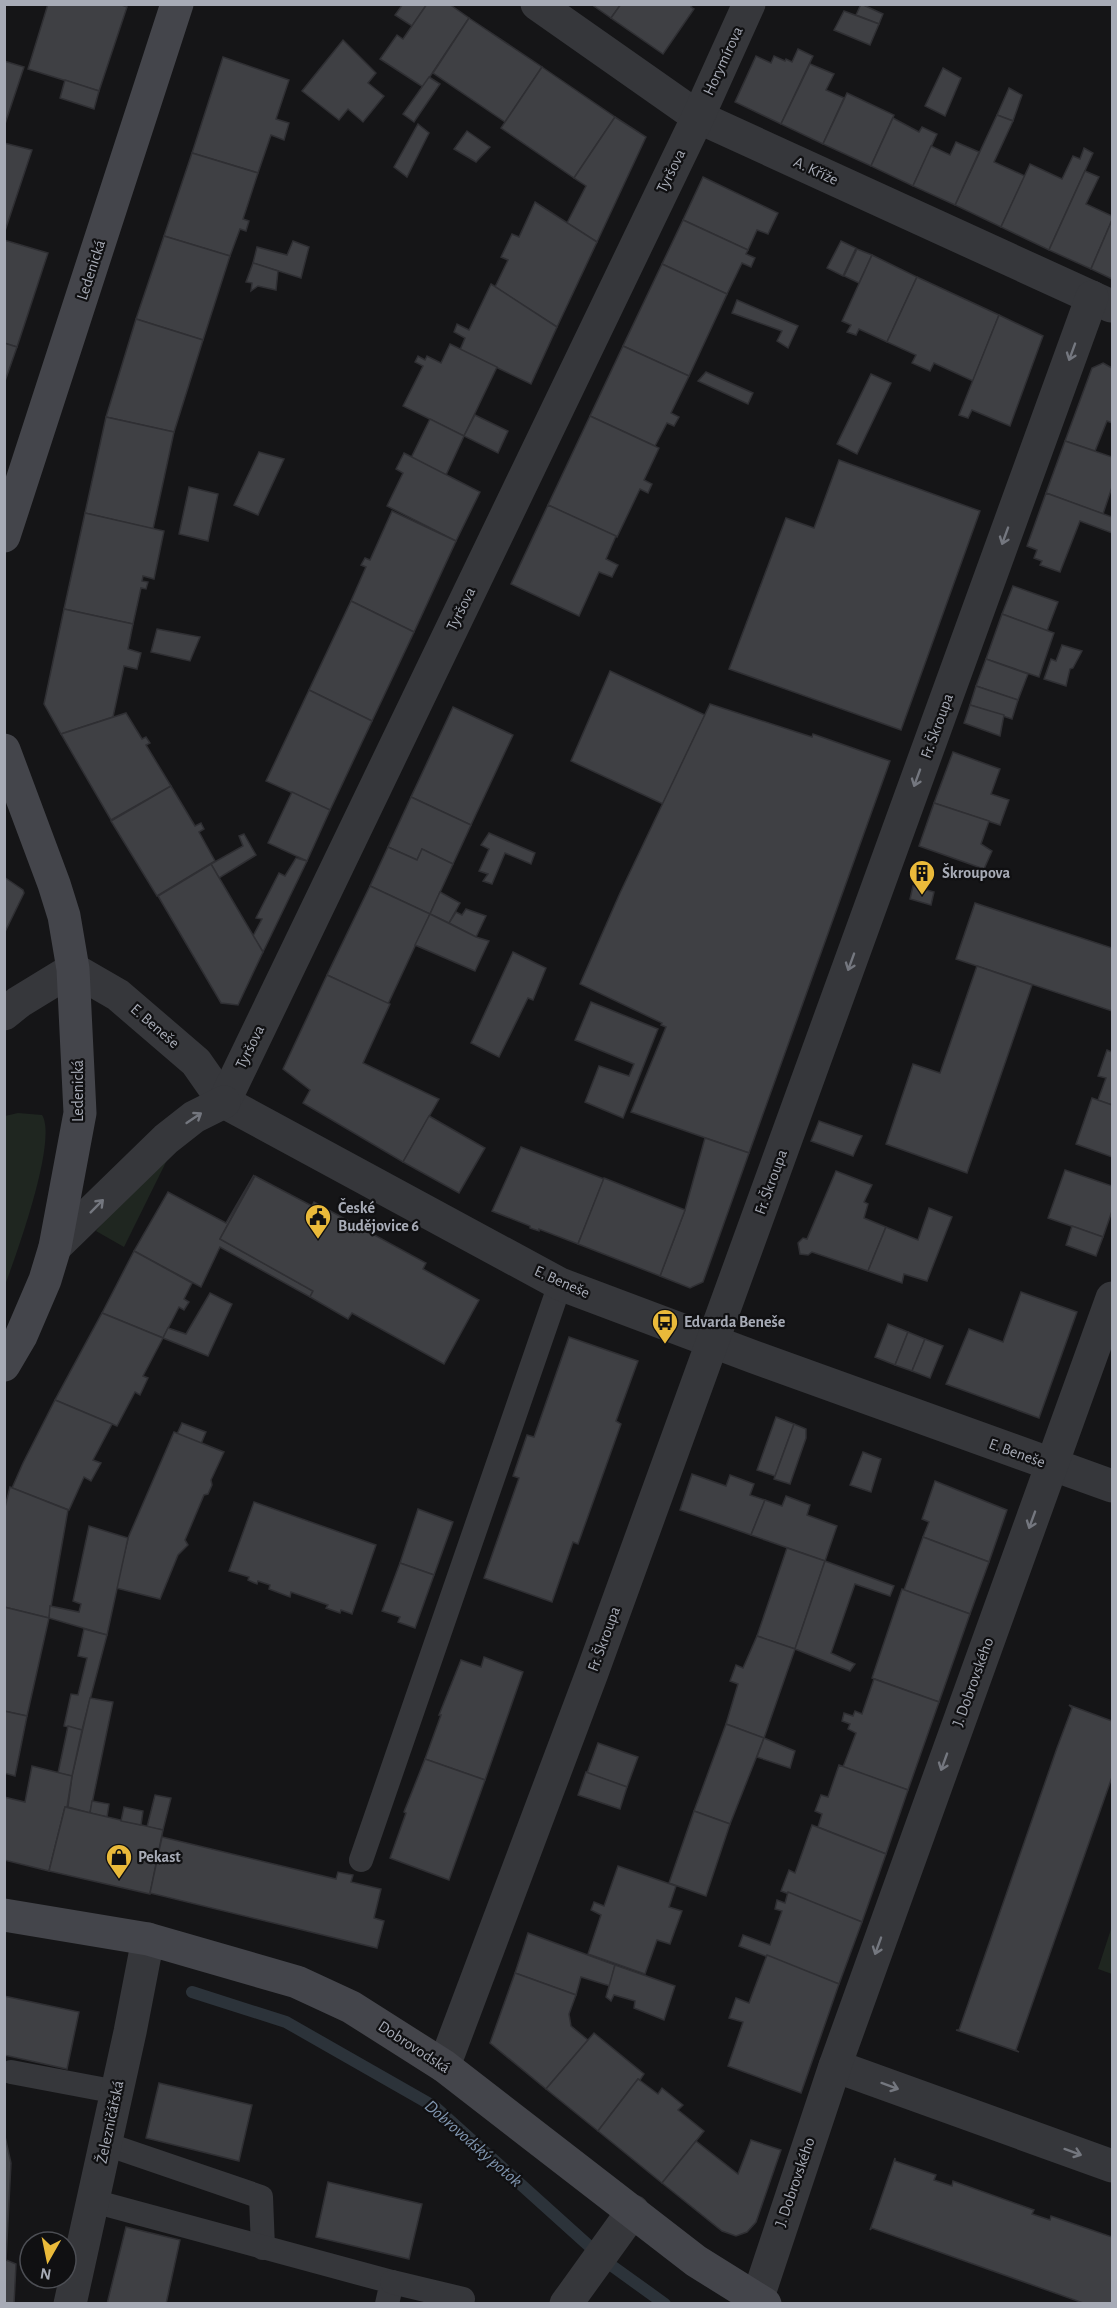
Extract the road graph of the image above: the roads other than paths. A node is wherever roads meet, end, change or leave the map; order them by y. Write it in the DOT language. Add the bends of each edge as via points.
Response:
graph roads {
  1 [pos="177,4"];
  2 [pos="537,4"];
  3 [pos="749,4"];
  4 [pos="698,117"];
  5 [pos="1102,302"];
  6 [pos="4,536"];
  7 [pos="4,750"];
  8 [pos="13,797"];
  9 [pos="73,969"];
  10 [pos="4,1014"];
  11 [pos="224,1102"];
  12 [pos="55,1247"];
  13 [pos="560,1284"];
  14 [pos="1113,1298"];
  15 [pos="712,1341"];
  16 [pos="4,1365"];
  17 [pos="1053,1465"];
  18 [pos="1113,1486"];
  19 [pos="361,1860"];
  20 [pos="4,1915"];
  21 [pos="148,1939"];
  22 [pos="444,2066"];
  23 [pos="835,2066"];
  24 [pos="11,2072"];
  25 [pos="117,2092"];
  26 [pos="106,2144"];
  27 [pos="1113,2166"];
  28 [pos="93,2201"];
  29 [pos="633,2211"];
  30 [pos="263,2248"];
  31 [pos="389,2293"];
  32 [pos="463,2299"];
  33 [pos="761,2302"];
  34 [pos="69,2304"];
  35 [pos="566,2304"];
  1 -- 6 [label="main road, Ledenická"];
  2 -- 4 [label="street, A. Kříže"];
  3 -- 4 [label="street, Horymírova"];
  4 -- 5 [label="street, A. Kříže"];
  4 -- 11 [label="street, Tyršova"];
  5 -- 15 [label="street, Fr. Škroupa, one-way"];
  7 -- 8 [label="main road, Ledenická"];
  8 -- 9 [label="main road, Ledenická" via="54,884"];
  9 -- 10 [label="street"];
  9 -- 11 [label="street, E. Beneše" via="118,995 196,1062"];
  9 -- 12 [label="main road, Ledenická" via="80,1113"];
  12 -- 11 [label="street, Ledenická, one-way" via="166,1140 194,1117"];
  11 -- 13 [label="street, E. Beneše"];
  12 -- 16 [label="main road, Ledenická" via="36,1302"];
  13 -- 15 [label="street, E. Beneše"];
  13 -- 19 [label="lane"];
  14 -- 17 [label="street, J. Dobrovského"];
  15 -- 17 [label="street, E. Beneše"];
  15 -- 22 [label="street, Fr. Škroupa"];
  17 -- 18 [label="street, E. Beneše"];
  17 -- 23 [label="street, J. Dobrovského, one-way"];
  20 -- 21 [label="main road, Dobrovodská"];
  21 -- 22 [label="main road, Dobrovodská" via="297,1982 351,2007"];
  21 -- 25 [label="street, Železničářská"];
  22 -- 29 [label="main road, Dobrovodská"];
  23 -- 27 [label="street, one-way"];
  23 -- 33 [label="street, J. Dobrovského"];
  24 -- 25 [label="lane"];
  25 -- 26 [label="street, Železničářská"];
  26 -- 28 [label="street, Železničářská"];
  26 -- 30 [label="lane" via="261,2197"];
  28 -- 30 [label="lane"];
  28 -- 34 [label="street, Železničářská"];
  29 -- 33 [label="main road, Dobrovodská" via="696,2261"];
  29 -- 35 [label="street"];
  30 -- 31 [label="lane"];
  31 -- 32 [label="lane"];
}
